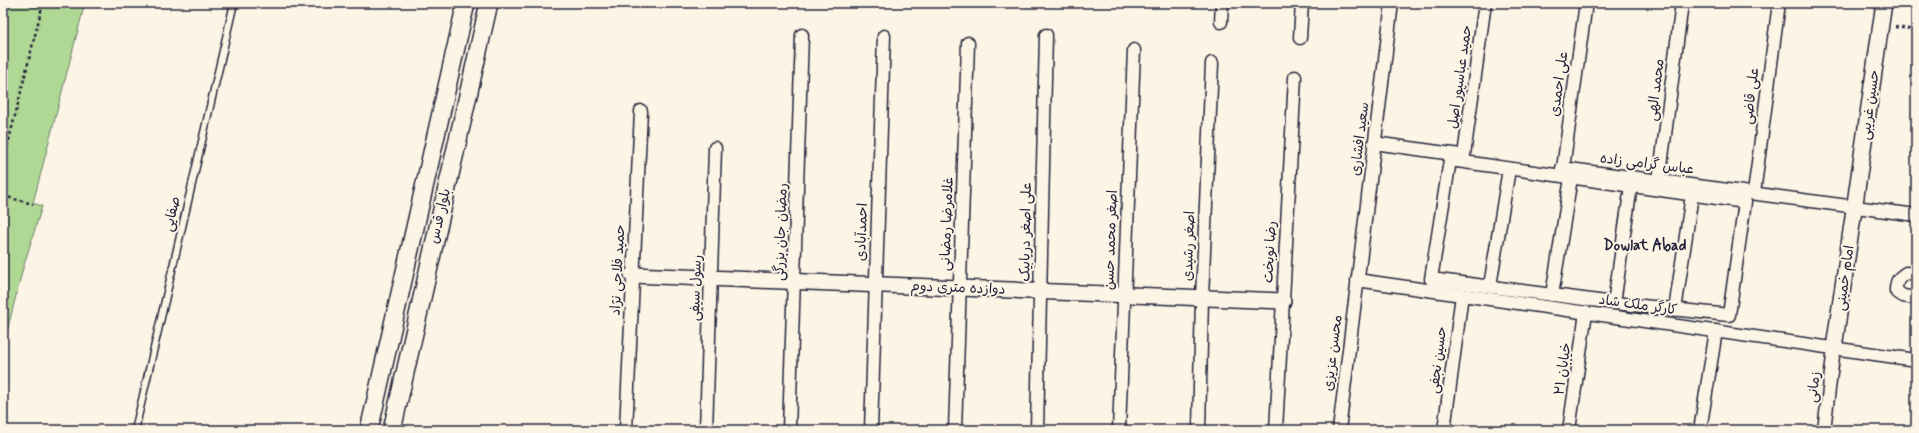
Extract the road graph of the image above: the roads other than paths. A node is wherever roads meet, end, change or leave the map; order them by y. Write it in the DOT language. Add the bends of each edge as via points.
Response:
graph roads {
  1 [pos="234,3"];
  2 [pos="466,3"];
  3 [pos="489,3"];
  4 [pos="1222,3"];
  5 [pos="1302,3"];
  6 [pos="1392,3"];
  7 [pos="1486,3"];
  8 [pos="1586,3"];
  9 [pos="1682,3"];
  10 [pos="1779,3"];
  11 [pos="1884,3"];
  12 [pos="1221,22"];
  13 [pos="802,35"];
  14 [pos="1046,35"];
  15 [pos="884,36"];
  16 [pos="1300,38"];
  17 [pos="968,43"];
  18 [pos="1134,50"];
  19 [pos="1212,63"];
  20 [pos="1295,76"];
  21 [pos="641,111"];
  22 [pos="1374,143"];
  23 [pos="715,148"];
  24 [pos="1464,155"];
  25 [pos="1563,168"];
  26 [pos="1509,169"];
  27 [pos="1571,178"];
  28 [pos="1659,181"];
  29 [pos="1631,186"];
  30 [pos="1692,194"];
  31 [pos="1754,194"];
  32 [pos="1855,207"];
  33 [pos="1916,215"];
  34 [pos="1916,274"];
  35 [pos="632,275"];
  36 [pos="712,278"];
  37 [pos="1357,280"];
  38 [pos="794,282"];
  39 [pos="876,285"];
  40 [pos="1490,286"];
  41 [pos="960,288"];
  42 [pos="1040,291"];
  43 [pos="1124,295"];
  44 [pos="1462,295"];
  45 [pos="1552,295"];
  46 [pos="1202,298"];
  47 [pos="1916,298"];
  48 [pos="1283,301"];
  49 [pos="1599,301"];
  50 [pos="1614,303"];
  51 [pos="1675,310"];
  52 [pos="1592,313"];
  53 [pos="1716,331"];
  54 [pos="1834,348"];
  55 [pos="1916,360"];
  56 [pos="135,430"];
  57 [pos="369,430"];
  58 [pos="392,430"];
  59 [pos="626,430"];
  60 [pos="706,430"];
  61 [pos="789,430"];
  62 [pos="871,430"];
  63 [pos="956,430"];
  64 [pos="1037,430"];
  65 [pos="1119,430"];
  66 [pos="1199,430"];
  67 [pos="1276,430"];
  68 [pos="1338,430"];
  69 [pos="1444,430"];
  70 [pos="1569,430"];
  71 [pos="1700,430"];
  72 [pos="1824,430"];
  1 -- 56 [label="lane, صفایی"];
  2 -- 57 [label="main road, بلوار قدس"];
  3 -- 58 [label="main road, بلوار قدس"];
  4 -- 12 [label="street"];
  5 -- 16 [label="street"];
  6 -- 22 [label="street, سعید افشاری"];
  7 -- 24 [label="street, حمید عباسپور اصل"];
  8 -- 25 [label="street, علی احمدی"];
  9 -- 28 [label="street, محمد الهی"];
  10 -- 31 [label="street, علی قاضی"];
  11 -- 32 [label="street, حسین غریبی"];
  13 -- 38 [label="street, رمضان جان بزرگی"];
  14 -- 42 [label="street, علی اصغر دریابیک"];
  15 -- 39 [label="street, احمدآبادی"];
  17 -- 41 [label="street, غلامرضا رمضانی"];
  18 -- 43 [label="street, اصغر محمد حسن"];
  19 -- 46 [label="street, اصغر رشیدی"];
  20 -- 48 [label="street, رضا نوبخت"];
  21 -- 35 [label="street, حمید فلاحی نژاد"];
  22 -- 24 [label="street, عباس گرامی زاده"];
  22 -- 37 [label="street, سعید افشاری"];
  23 -- 36 [label="street, رسول سیفی"];
  24 -- 25 [label="street, عباس گرامی زاده"];
  25 -- 28 [label="street, عباس گرامی زاده"];
  26 -- 27 [label="street"];
  26 -- 40 [label="street"];
  26 -- 40 [label="street" via="1450,160 1431,279"];
  27 -- 29 [label="street"];
  27 -- 45 [label="street"];
  28 -- 31 [label="street, عباس گرامی زاده"];
  29 -- 30 [label="street"];
  29 -- 50 [label="street"];
  30 -- 51 [label="street"];
  30 -- 51 [label="street" via="1745,202 1729,315"];
  31 -- 32 [label="street, عباس گرامی زاده"];
  32 -- 33 [label="street, عباس گرامی زاده"];
  32 -- 54 [label="street, امام خمینی"];
  34 -- 47 [label="street" via="1906,273 1896,284 1896,291 1903,296"];
  35 -- 36 [label="street, دوازده متری دوم"];
  35 -- 59 [label="street, حمید فلاحی نژاد"];
  36 -- 38 [label="street, دوازده متری دوم"];
  36 -- 60 [label="street, رسول سیفی"];
  37 -- 44 [label="street, کارگر ملک شاد"];
  37 -- 68 [label="street, محسن عزیزی"];
  38 -- 39 [label="street, دوازده متری دوم"];
  38 -- 61 [label="street, رمضان جان بزرگی"];
  39 -- 41 [label="street, دوازده متری دوم"];
  39 -- 62 [label="street, احمدآبادی"];
  40 -- 45 [label="street"];
  41 -- 42 [label="street, دوازده متری دوم"];
  41 -- 63 [label="street, غلامرضا رمضانی"];
  42 -- 43 [label="street, دوازده متری دوم"];
  42 -- 64 [label="street, علی اصغر دریابیک"];
  43 -- 46 [label="street, دوازده متری دوم"];
  43 -- 65 [label="street, اصغر محمد حسن"];
  44 -- 52 [label="street, کارگر ملک شاد"];
  44 -- 69 [label="street, حسین نجفی"];
  45 -- 49 [label="street"];
  46 -- 48 [label="street, دوازده متری دوم"];
  46 -- 66 [label="street, اصغر رشیدی"];
  48 -- 67 [label="street, رضا نوبخت"];
  49 -- 50 [label="street"];
  49 -- 52 [label="street, خیابان ۲۱"];
  50 -- 51 [label="street"];
  52 -- 53 [label="street, کارگر ملک شاد"];
  52 -- 70 [label="street, خیابان ۲۱"];
  53 -- 54 [label="street, کارگر ملک شاد"];
  53 -- 71 [label="street"];
  54 -- 55 [label="street, کارگر ملک شاد"];
  54 -- 72 [label="street, زمانی"];
}
